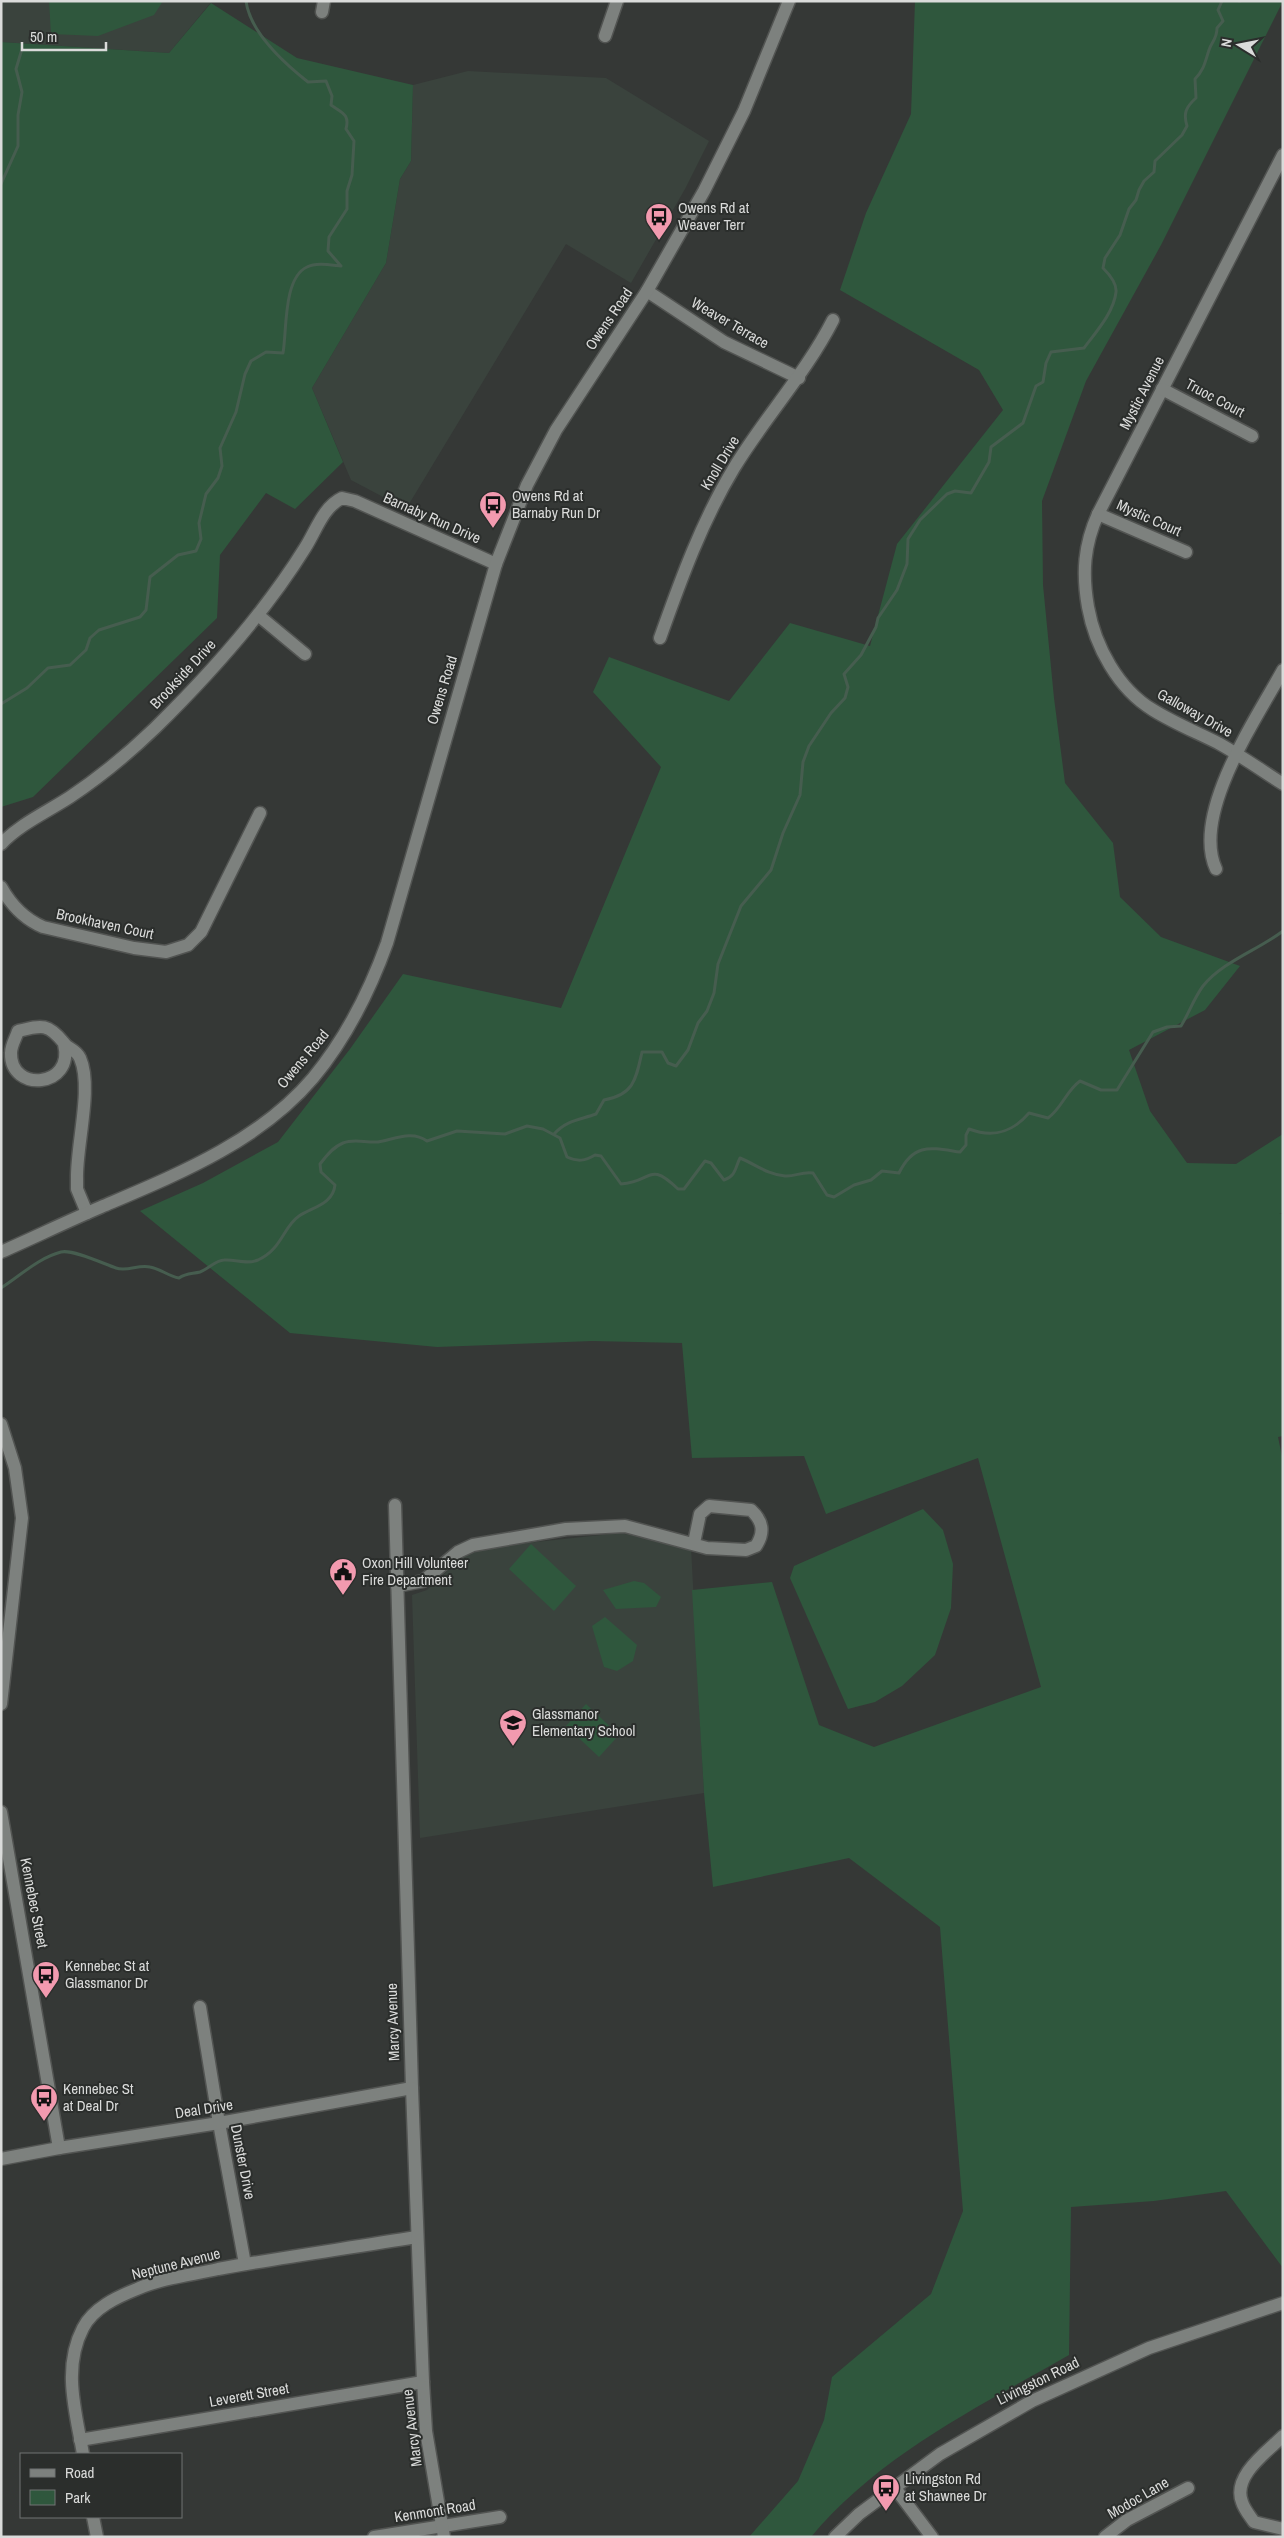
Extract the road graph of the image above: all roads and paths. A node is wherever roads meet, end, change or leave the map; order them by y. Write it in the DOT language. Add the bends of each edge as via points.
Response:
graph roads {
  1 [pos="617,1"];
  2 [pos="788,1"];
  3 [pos="606,36"];
  4 [pos="1283,155"];
  5 [pos="648,291"];
  6 [pos="833,320"];
  7 [pos="799,378"];
  8 [pos="1162,389"];
  9 [pos="1252,436"];
  10 [pos="355,501"];
  11 [pos="1098,514"];
  12 [pos="1186,552"];
  13 [pos="496,564"];
  14 [pos="258,614"];
  15 [pos="660,638"];
  16 [pos="305,654"];
  17 [pos="1104,656"];
  18 [pos="1283,670"];
  19 [pos="1238,755"];
  20 [pos="1283,784"];
  21 [pos="260,813"];
  22 [pos="1,844"];
  23 [pos="1216,869"];
  24 [pos="1,886"];
  25 [pos="64,1044"];
  26 [pos="87,1213"];
  27 [pos="1,1252"];
  28 [pos="1,1424"];
  29 [pos="395,1505"];
  30 [pos="694,1543"];
  31 [pos="397,1586"];
  32 [pos="1,1704"];
  33 [pos="1,1812"];
  34 [pos="7,1890"];
  35 [pos="200,2007"];
  36 [pos="412,2088"];
  37 [pos="219,2123"];
  38 [pos="59,2148"];
  39 [pos="1,2159"];
  40 [pos="416,2237"];
  41 [pos="245,2264"];
  42 [pos="1283,2304"];
  43 [pos="422,2382"];
  44 [pos="1283,2436"];
  45 [pos="80,2440"];
  46 [pos="83,2453"];
  47 [pos="895,2488"];
  48 [pos="1188,2488"];
  49 [pos="93,2518"];
  50 [pos="500,2518"];
  51 [pos="1283,2529"];
  52 [pos="443,2531"];
  53 [pos="96,2537"];
  54 [pos="374,2537"];
  55 [pos="835,2537"];
  56 [pos="932,2537"];
  57 [pos="1105,2537"];
  1 -- 3 [label="street"];
  2 -- 5 [label="street, Owens Road" via="744,111"];
  4 -- 8 [label="street, Mystic Avenue"];
  5 -- 7 [label="street, Weaver Terrace" via="724,342"];
  5 -- 13 [label="street, Owens Road" via="556,430 527,485"];
  6 -- 7 [label="street, Knoll Drive"];
  7 -- 15 [label="street, Knoll Drive" via="734,468 712,508"];
  8 -- 9 [label="street, Truoc Court"];
  8 -- 11 [label="street, Mystic Avenue"];
  10 -- 13 [label="street, Barnaby Run Drive"];
  10 -- 14 [label="street, Brookside Drive" via="342,498 332,503 305,549"];
  11 -- 12 [label="street, Mystic Court"];
  11 -- 17 [label="street, Mystic Avenue" via="1084,561 1091,622"];
  13 -- 26 [label="street, Owens Road" via="386,943 374,979 353,1022 313,1078 293,1099 242,1138 182,1172"];
  14 -- 16 [label="street"];
  14 -- 22 [label="street, Brookside Drive" via="154,730 112,766"];
  17 -- 19 [label="street, Galloway Drive" via="1127,688 1151,709"];
  18 -- 19 [label="street"];
  19 -- 20 [label="street, Galloway Drive"];
  19 -- 23 [label="street" via="1212,814 1209,842"];
  21 -- 24 [label="street, Brookhaven Court" via="200,932 194,941 181,949 157,952 44,927 27,919"];
  25 -- 25 [label="street" via="66,1056 62,1067 50,1078 28,1079 12,1063 11,1051 18,1031 43,1026 54,1031"];
  25 -- 26 [label="street" via="77,1053 83,1069 84,1094 76,1180"];
  26 -- 27 [label="street, Owens Road"];
  28 -- 32 [label="street" via="15,1468 22,1518"];
  29 -- 31 [label="street, Marcy Avenue"];
  30 -- 30 [label="street" via="707,1548 746,1550 755,1547 762,1525 751,1510 709,1506 700,1514"];
  30 -- 31 [label="street" via="625,1526 566,1530 473,1545 458,1552 423,1581"];
  31 -- 36 [label="street, Marcy Avenue"];
  33 -- 34 [label="street, Kennebec Street"];
  34 -- 38 [label="street, Kennebec Street" via="31,1976"];
  35 -- 37 [label="street, Dunster Drive"];
  36 -- 37 [label="street, Deal Drive"];
  36 -- 40 [label="street, Marcy Avenue"];
  37 -- 38 [label="street, Deal Drive"];
  37 -- 41 [label="street, Dunster Drive"];
  38 -- 39 [label="street, Deal Drive"];
  40 -- 41 [label="street, Neptune Avenue"];
  40 -- 43 [label="street, Marcy Avenue"];
  41 -- 45 [label="street, Neptune Avenue" via="139,2288 116,2298 90,2316 78,2338 71,2371"];
  42 -- 47 [label="street, Livingston Road" via="1149,2348 1032,2401 940,2454"];
  43 -- 45 [label="street, Leverett Street"];
  43 -- 52 [label="street, Marcy Avenue" via="426,2430"];
  44 -- 51 [label="street" via="1246,2473 1241,2501 1254,2522"];
  45 -- 46 [label="street, Neptune Avenue"];
  47 -- 55 [label="street, Livingston Road" via="859,2514"];
  47 -- 56 [label="street"];
  48 -- 57 [label="street, Modoc Lane" via="1127,2520"];
  49 -- 53 [label="street"];
  50 -- 52 [label="street, Kenmont Road"];
  52 -- 54 [label="street, Kenmont Road"];
}
